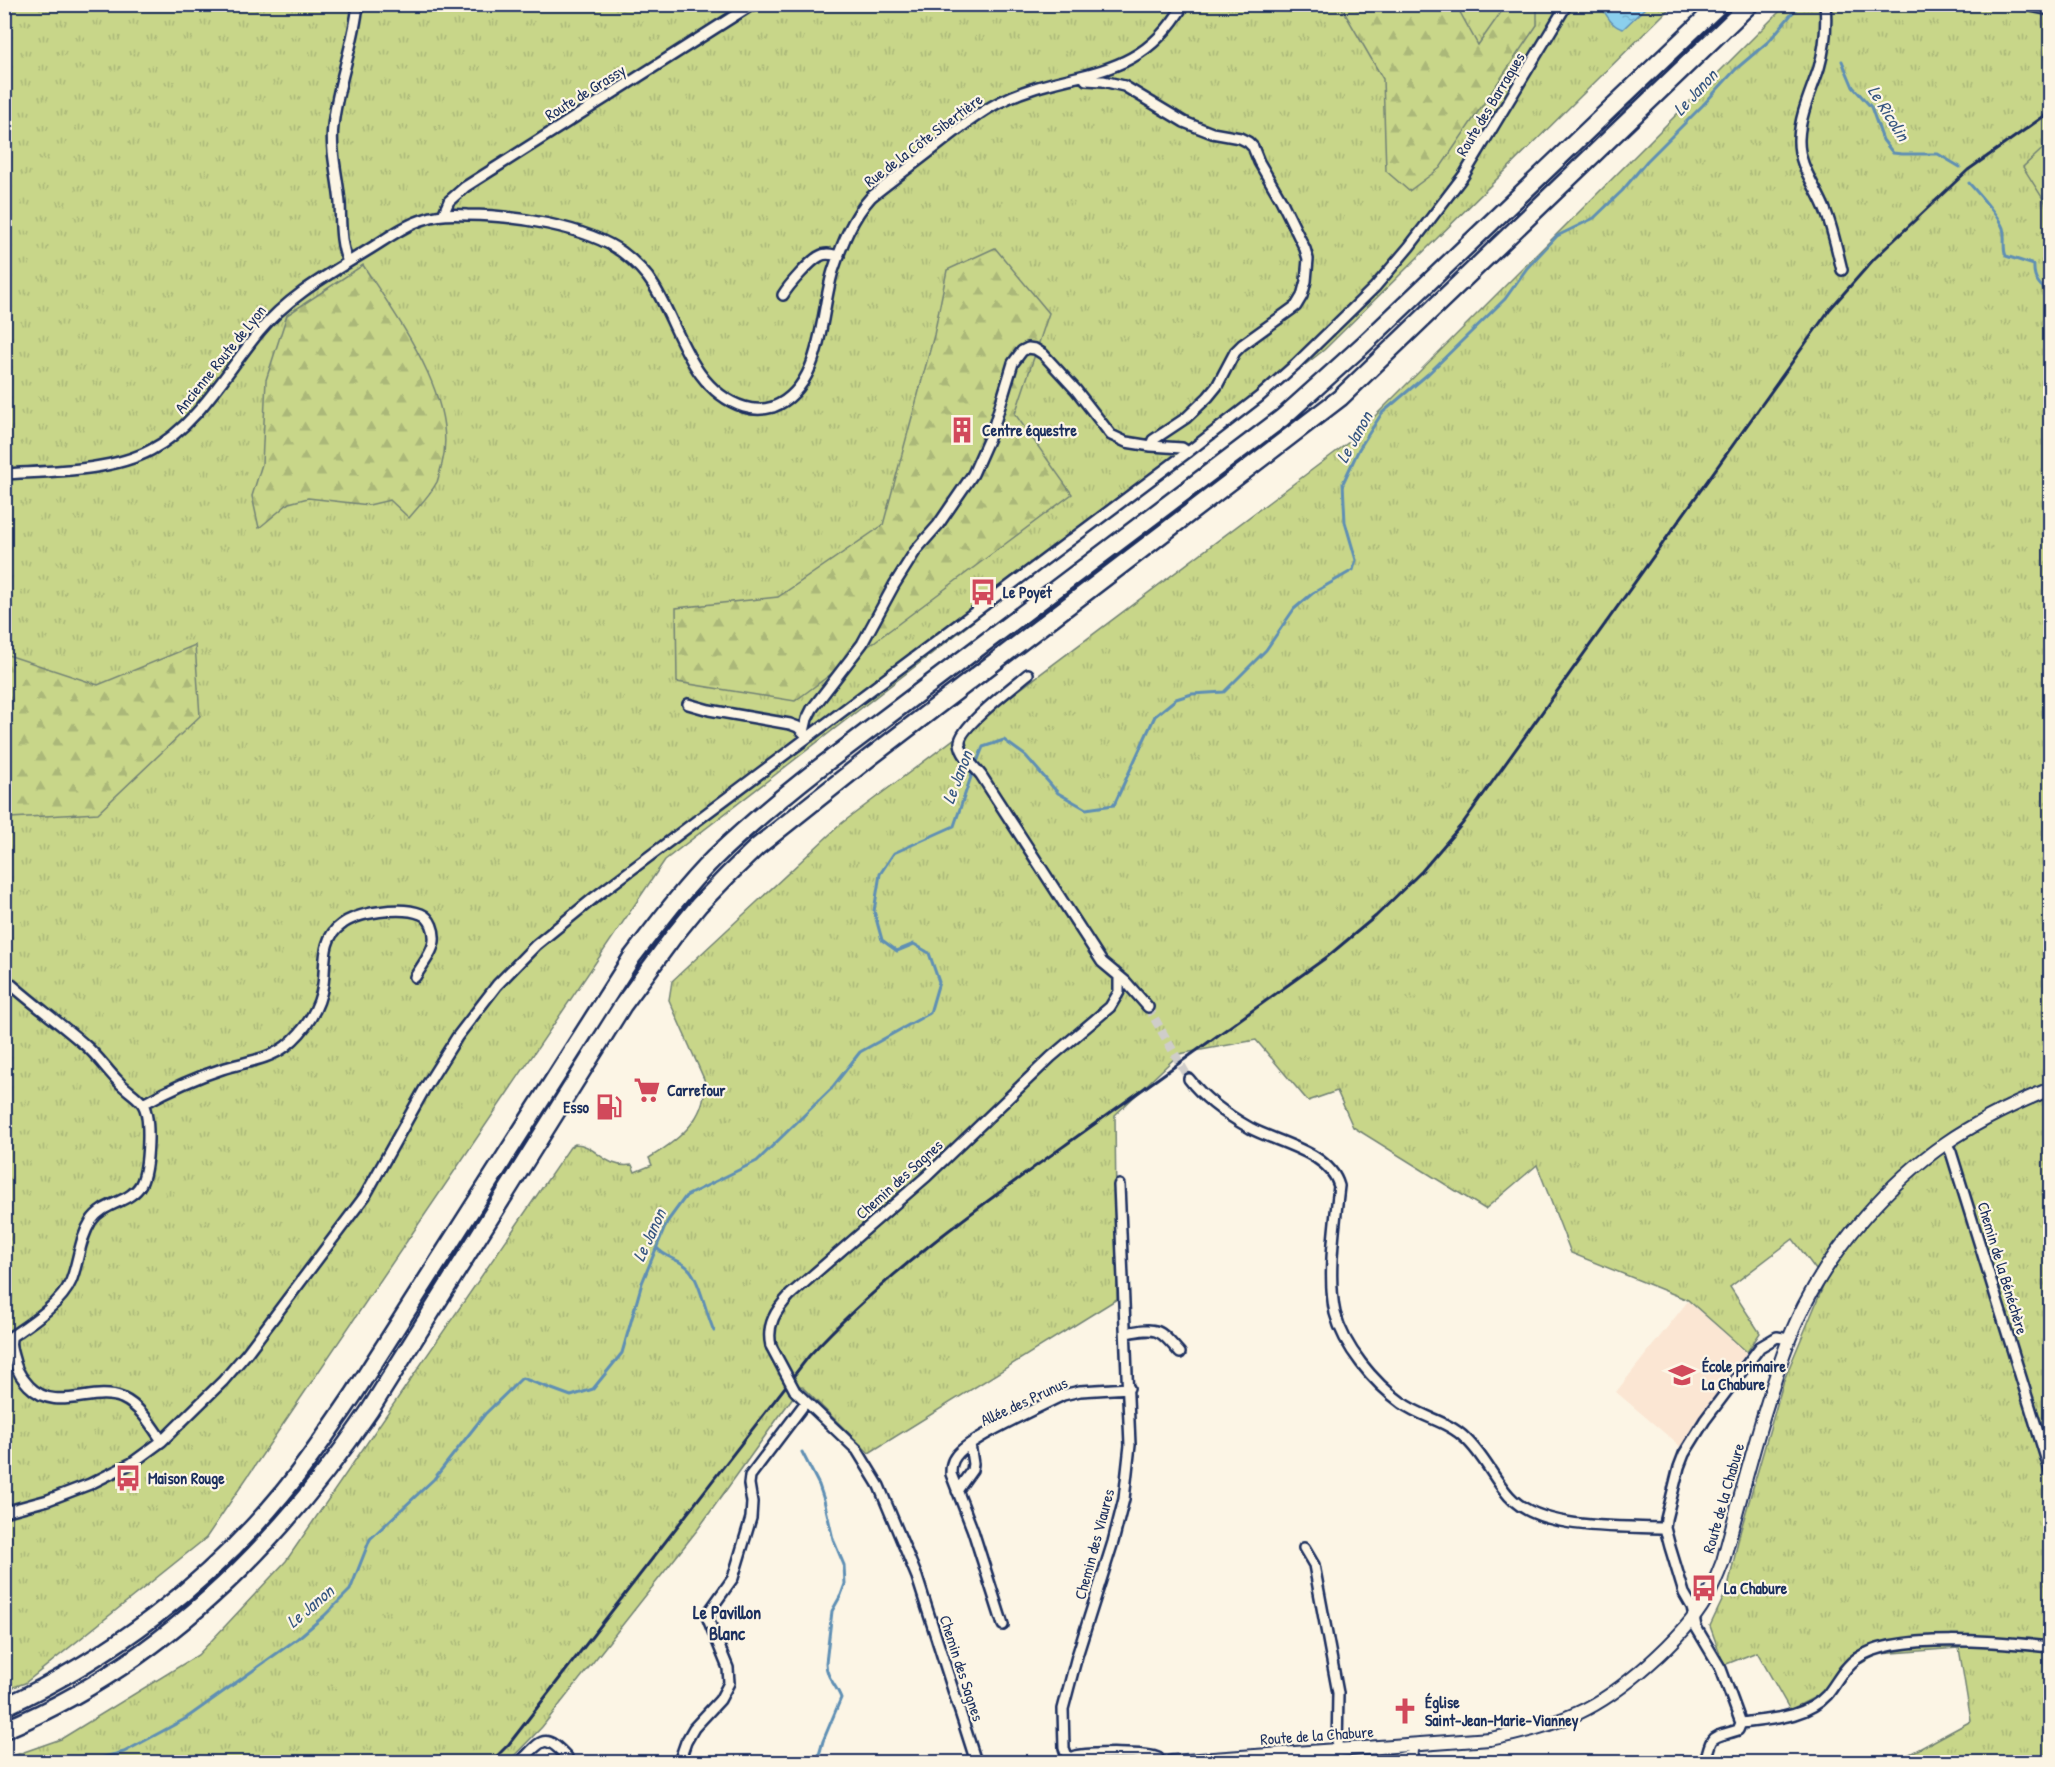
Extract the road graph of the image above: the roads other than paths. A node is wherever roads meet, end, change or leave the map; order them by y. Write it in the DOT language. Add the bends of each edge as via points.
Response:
graph roads {
  1 [pos="358,4"];
  2 [pos="753,4"];
  3 [pos="1184,4"];
  4 [pos="1567,4"];
  5 [pos="1720,4"];
  6 [pos="1750,4"];
  7 [pos="1825,4"];
  8 [pos="2021,4"];
  9 [pos="2050,10"];
  10 [pos="1083,76"];
  11 [pos="443,215"];
  12 [pos="839,256"];
  13 [pos="348,262"];
  14 [pos="1842,270"];
  15 [pos="783,295"];
  16 [pos="1151,446"];
  17 [pos="1188,452"];
  18 [pos="4,474"];
  19 [pos="1028,674"];
  20 [pos="688,704"];
  21 [pos="806,734"];
  22 [pos="415,977"];
  23 [pos="1119,977"];
  24 [pos="4,978"];
  25 [pos="1148,1007"];
  26 [pos="1189,1079"];
  27 [pos="2050,1089"];
  28 [pos="142,1104"];
  29 [pos="1946,1143"];
  30 [pos="1119,1185"];
  31 [pos="1126,1333"];
  32 [pos="1789,1339"];
  33 [pos="1180,1353"];
  34 [pos="1129,1388"];
  35 [pos="806,1402"];
  36 [pos="162,1441"];
  37 [pos="970,1444"];
  38 [pos="2050,1471"];
  39 [pos="957,1491"];
  40 [pos="4,1512"];
  41 [pos="1665,1528"];
  42 [pos="1304,1548"];
  43 [pos="1694,1617"];
  44 [pos="1003,1625"];
  45 [pos="2050,1647"];
  46 [pos="4,1707"];
  47 [pos="1741,1723"];
  48 [pos="4,1730"];
  49 [pos="1413,1746"];
  50 [pos="1337,1750"];
  51 [pos="567,1757"];
  52 [pos="1066,1761"];
  53 [pos="520,1762"];
  54 [pos="679,1762"];
  55 [pos="976,1762"];
  56 [pos="1160,1762"];
  57 [pos="1171,1762"];
  58 [pos="1380,1762"];
  59 [pos="1706,1762"];
  1 -- 13 [label="street" via="333,126 343,245"];
  2 -- 11 [label="street, Route de Grassy" via="465,187 449,201"];
  3 -- 10 [label="street, Rue de la Côte Sibertière" via="1146,50 1125,62"];
  4 -- 17 [label="street, Route des Barraques" via="1464,175 1375,287 1259,397"];
  5 -- 46 [label="highway" via="1282,418 819,768 713,859 632,957 354,1394 282,1495 217,1563 160,1613 74,1671"];
  6 -- 48 [label="highway" via="1340,398 869,758 765,840 728,875 673,937 623,1005 370,1410 293,1514 228,1582 170,1632 80,1693"];
  7 -- 14 [label="street" via="1823,51 1804,108 1799,152 1826,210"];
  8 -- 9 [label="street"];
  10 -- 12 [label="street, Rue de la Côte Sibertière" via="1016,95 979,114 871,197 852,223"];
  10 -- 16 [label="street" via="1086,80 1124,86 1184,122 1248,142 1286,209 1308,259 1306,281 1296,306 1242,345 1208,397"];
  11 -- 12 [label="street, Rue de la Côte Sibertière" via="490,215 550,225 598,238 621,251 655,288 707,382 720,396 753,410 787,400 809,371"];
  11 -- 13 [label="street, Ancienne Route de Lyon" via="406,228"];
  12 -- 15 [label="street" via="819,256"];
  13 -- 18 [label="street, Ancienne Route de Lyon" via="278,312 185,426 153,450 98,465"];
  16 -- 17 [label="street"];
  16 -- 21 [label="street" via="1111,435 1043,354 1028,348 1022,351 1012,363 993,429 973,474 916,550 862,644 809,714"];
  17 -- 21 [label="street, Route des Barraques"];
  19 -- 23 [label="street" via="964,730 960,744 1089,943"];
  20 -- 21 [label="street" via="779,721"];
  21 -- 36 [label="street, Route des Barraques" via="536,945 498,985 457,1037 387,1160 347,1221 247,1353"];
  22 -- 28 [label="street" via="434,943 429,921 422,914 386,911 340,925 326,946 320,1000 288,1045 272,1055 183,1084"];
  23 -- 25 [label="street"];
  23 -- 35 [label="street, Chemin des Sagnes, bridge" via="1119,992 1110,1007 780,1306 771,1322 771,1346 795,1391"];
  24 -- 28 [label="street" via="85,1044"];
  26 -- 41 [label="street" via="1198,1091 1233,1117 1314,1156 1337,1176 1340,1186 1332,1279 1335,1313 1355,1354 1380,1384 1408,1407 1464,1437 1520,1507 1559,1520"];
  27 -- 29 [label="main road, Route de la Chabure"];
  28 -- 36 [label="street" via="148,1138 141,1184 134,1194 98,1211 84,1233 66,1290 12,1336 10,1343 18,1374 34,1390 61,1400 120,1398 140,1412"];
  29 -- 32 [label="main road, Route de la Chabure" via="1890,1191 1834,1256"];
  29 -- 38 [label="street, Chemin de la Bénéchère"];
  30 -- 31 [label="street, Chemin des Viaures"];
  31 -- 33 [label="street" via="1156,1330"];
  31 -- 34 [label="street, Chemin des Viaures"];
  32 -- 41 [label="street" via="1777,1337 1767,1342 1705,1420 1684,1455"];
  32 -- 43 [label="main road, Route de la Chabure" via="1723,1561"];
  34 -- 37 [label="street, Allée des Prunus" via="1064,1395"];
  34 -- 52 [label="street, Chemin des Viaures" via="1131,1442 1124,1499 1063,1709"];
  35 -- 54 [label="street" via="750,1476 752,1518 730,1586 711,1609 708,1619 728,1668 729,1683 720,1700 694,1728"];
  35 -- 55 [label="street, Chemin des Sagnes" via="857,1450 879,1486 917,1577"];
  36 -- 40 [label="street, Route des Barraques" via="132,1463 90,1484"];
  37 -- 39 [label="street, Allée des Prunus" via="972,1470"];
  37 -- 39 [label="street, Allée des Prunus" via="951,1466"];
  39 -- 44 [label="street, Allée des Prunus"];
  41 -- 43 [label="street"];
  42 -- 50 [label="street" via="1314,1565 1338,1693"];
  43 -- 47 [label="street" via="1728,1686"];
  43 -- 49 [label="main road, Route de la Chabure" via="1640,1672 1580,1713 1490,1739"];
  45 -- 47 [label="street" via="1950,1640 1889,1647 1856,1659 1823,1699 1800,1713"];
  47 -- 59 [label="street" via="1738,1730 1714,1736"];
  49 -- 50 [label="main road, Route de la Chabure"];
  49 -- 58 [label="street" via="1412,1755"];
  50 -- 57 [label="main road, Route de la Chabure"];
  51 -- 53 [label="street" via="546,1741"];
  52 -- 56 [label="street, Chemin des Viaures" via="1091,1754 1152,1755"];
}
